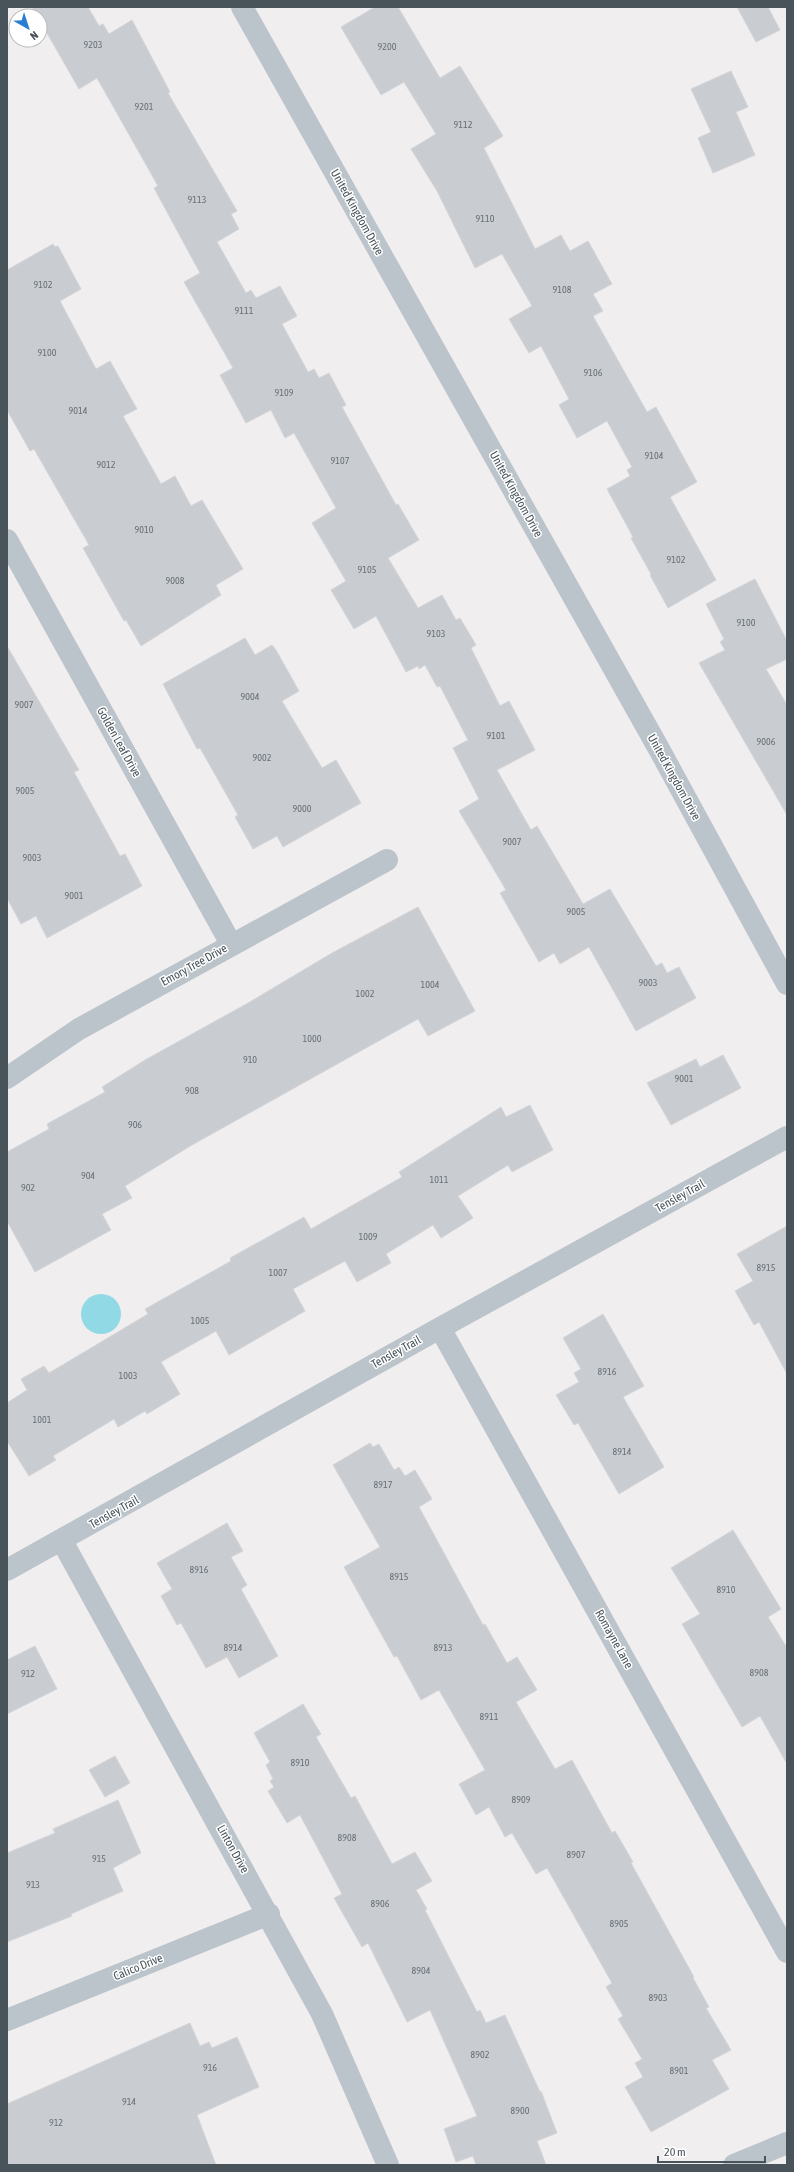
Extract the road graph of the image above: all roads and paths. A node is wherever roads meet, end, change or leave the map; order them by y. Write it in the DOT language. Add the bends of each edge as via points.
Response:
graph roads {
  1 [pos="242,7"];
  2 [pos="7,540"];
  3 [pos="387,860"];
  4 [pos="231,944"];
  5 [pos="787,984"];
  6 [pos="7,1078"];
  7 [pos="787,1137"];
  8 [pos="440,1328"];
  9 [pos="62,1541"];
  10 [pos="7,1570"];
  11 [pos="269,1914"];
  12 [pos="787,1952"];
  13 [pos="7,2020"];
  14 [pos="787,2143"];
  15 [pos="388,2165"];
  16 [pos="734,2165"];
  1 -- 5 [label="street, United Kingdom Drive" via="655,742"];
  2 -- 4 [label="street, Golden Leaf Drive"];
  3 -- 4 [label="street, Emory Tree Drive"];
  4 -- 6 [label="street, Emory Tree Drive" via="79,1029"];
  7 -- 8 [label="street, Tensley Trail"];
  8 -- 9 [label="street, Tensley Trail"];
  8 -- 12 [label="street, Romayne Lane"];
  9 -- 10 [label="street, Tensley Trail"];
  9 -- 11 [label="street, Linton Drive"];
  11 -- 13 [label="street, Calico Drive"];
  11 -- 15 [label="street, Linton Drive" via="322,2014"];
  14 -- 16 [label="street"];
}
